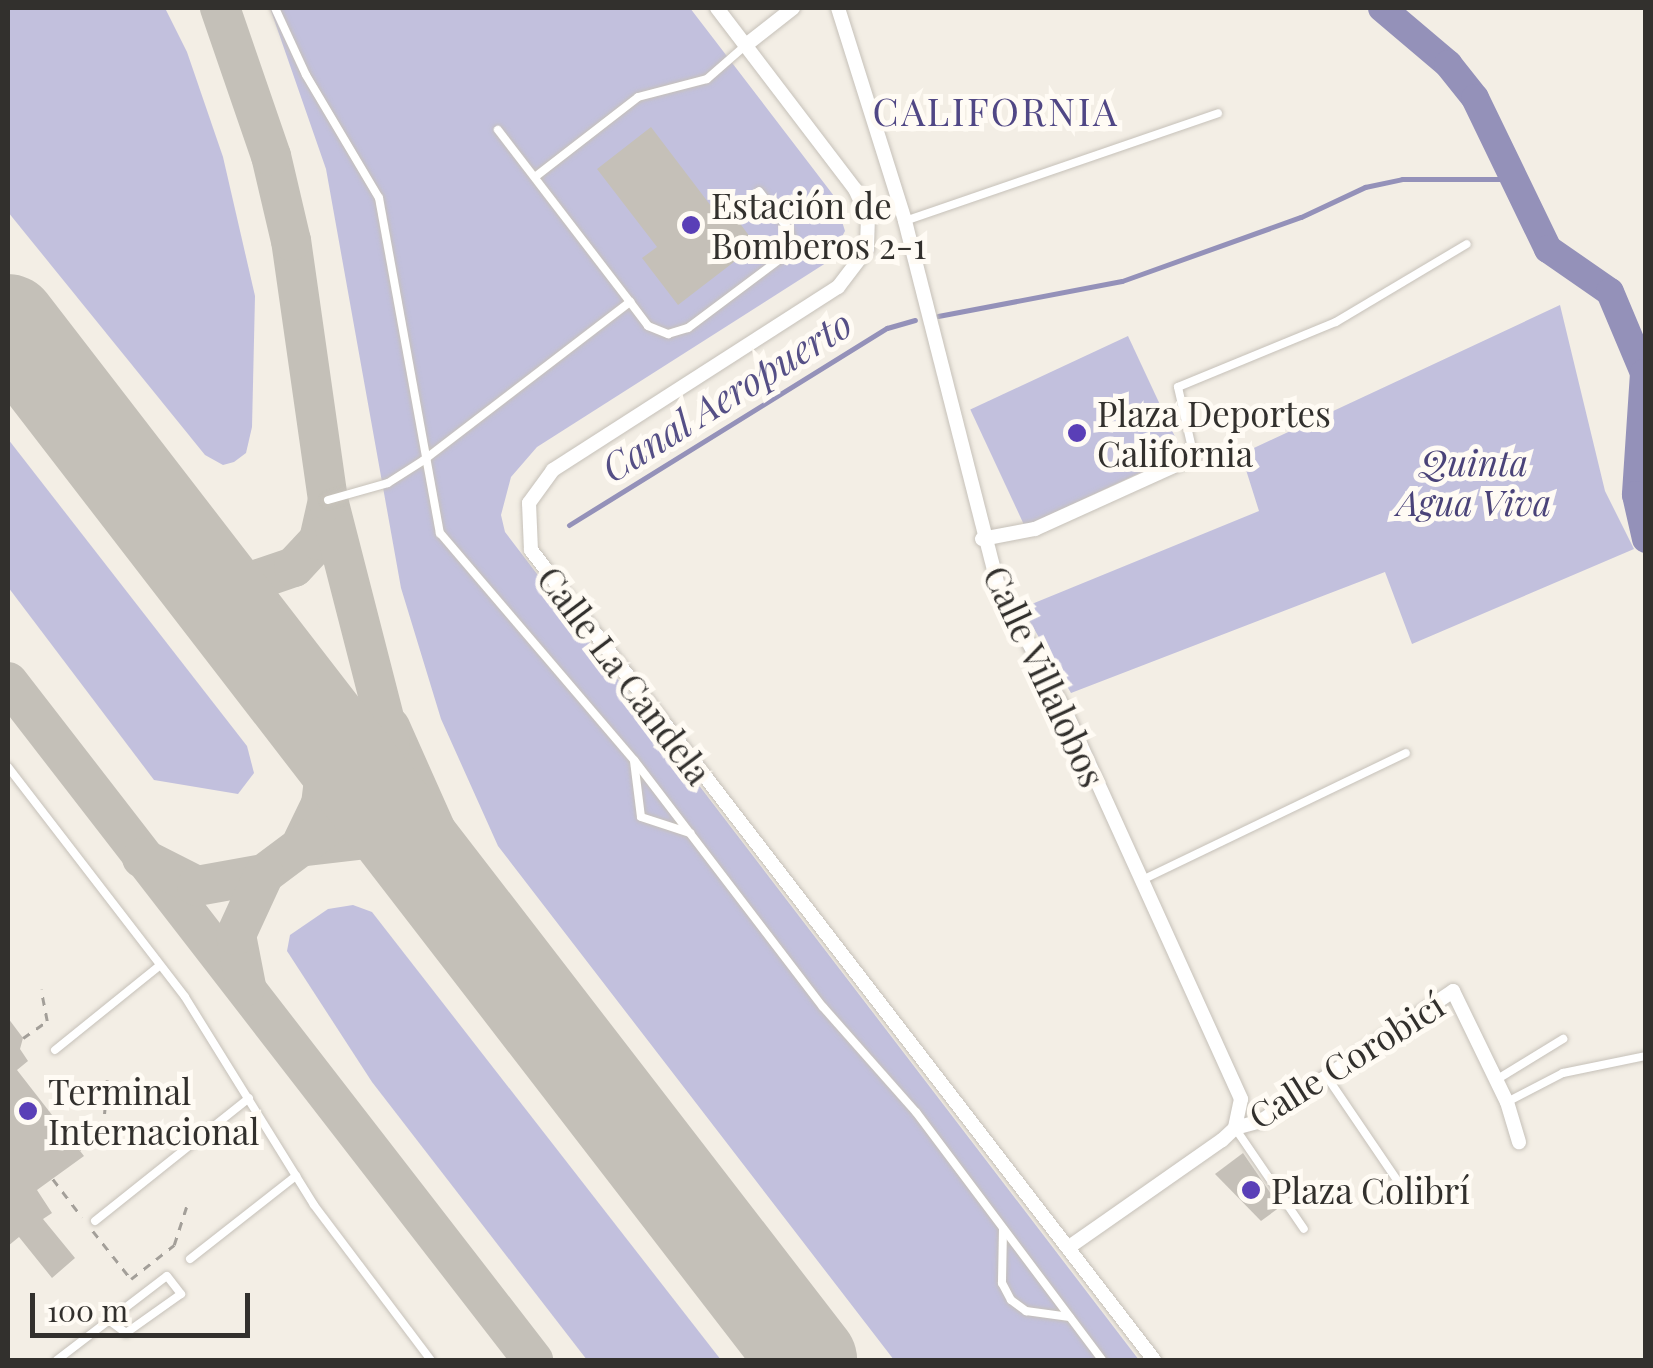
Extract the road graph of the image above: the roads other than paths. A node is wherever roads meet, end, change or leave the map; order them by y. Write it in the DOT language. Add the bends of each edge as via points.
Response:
graph roads {
  1 [pos="276,8"];
  2 [pos="717,8"];
  3 [pos="792,8"];
  4 [pos="838,8"];
  5 [pos="746,44"];
  6 [pos="1218,113"];
  7 [pos="498,130"];
  8 [pos="534,178"];
  9 [pos="760,191"];
  10 [pos="906,221"];
  11 [pos="1467,244"];
  12 [pos="630,302"];
  13 [pos="1194,457"];
  14 [pos="424,460"];
  15 [pos="328,500"];
  16 [pos="982,538"];
  17 [pos="1406,753"];
  18 [pos="634,760"];
  19 [pos="8,767"];
  20 [pos="690,833"];
  21 [pos="1139,881"];
  22 [pos="159,966"];
  23 [pos="1563,1039"];
  24 [pos="55,1050"];
  25 [pos="1646,1056"];
  26 [pos="1327,1077"];
  27 [pos="1496,1080"];
  28 [pos="249,1098"];
  29 [pos="1508,1102"];
  30 [pos="1236,1128"];
  31 [pos="1519,1142"];
  32 [pos="296,1176"];
  33 [pos="1401,1186"];
  34 [pos="94,1221"];
  35 [pos="1003,1227"];
  36 [pos="1304,1230"];
  37 [pos="1068,1248"];
  38 [pos="190,1259"];
  39 [pos="1070,1317"];
  40 [pos="110,1321"];
  41 [pos="57,1360"];
  42 [pos="431,1360"];
  43 [pos="1102,1360"];
  44 [pos="1154,1360"];
  1 -- 14 [label="lane" via="306,76 379,198 392,240"];
  2 -- 5 [label="street, Calle La Candela"];
  3 -- 5 [label="street"];
  4 -- 10 [label="street, Calle Villalobos"];
  5 -- 8 [label="lane" via="707,79 638,98"];
  5 -- 37 [label="street, Calle La Candela" via="862,202 870,232 861,264 838,287 553,470 529,503 527,534 542,568"];
  6 -- 10 [label="lane"];
  7 -- 8 [label="lane"];
  8 -- 12 [label="lane"];
  9 -- 12 [label="lane" via="790,230 784,256 688,328 668,334 648,326"];
  10 -- 16 [label="street, Calle Villalobos"];
  11 -- 13 [label="lane" via="1336,322 1178,387"];
  12 -- 14 [label="lane"];
  13 -- 16 [label="street" via="1036,529"];
  14 -- 15 [label="lane" via="388,483"];
  14 -- 18 [label="lane" via="440,533 456,558"];
  16 -- 21 [label="street, Calle Villalobos"];
  17 -- 21 [label="lane"];
  18 -- 20 [label="lane"];
  18 -- 20 [label="lane" via="641,817"];
  19 -- 22 [label="lane"];
  20 -- 35 [label="lane"];
  21 -- 30 [label="street, Calle Villalobos" via="1234,1078 1241,1100"];
  22 -- 24 [label="lane"];
  22 -- 28 [label="lane"];
  23 -- 27 [label="lane"];
  25 -- 29 [label="lane" via="1563,1073"];
  26 -- 27 [label="street, Calle Corobicí" via="1453,991"];
  26 -- 30 [label="street, Calle Corobicí" via="1261,1121"];
  26 -- 33 [label="lane"];
  27 -- 29 [label="street, Calle Corobicí"];
  28 -- 32 [label="lane"];
  28 -- 34 [label="lane"];
  29 -- 31 [label="street, Calle Corobicí"];
  30 -- 36 [label="lane"];
  30 -- 37 [label="street"];
  32 -- 38 [label="lane"];
  32 -- 42 [label="lane"];
  35 -- 39 [label="lane"];
  35 -- 39 [label="lane" via="1002,1283 1011,1300 1026,1311"];
  37 -- 44 [label="street, Calle La Candela"];
  39 -- 43 [label="lane"];
  40 -- 40 [label="lane" via="167,1276 181,1294 126,1333"];
  40 -- 41 [label="lane"];
}
